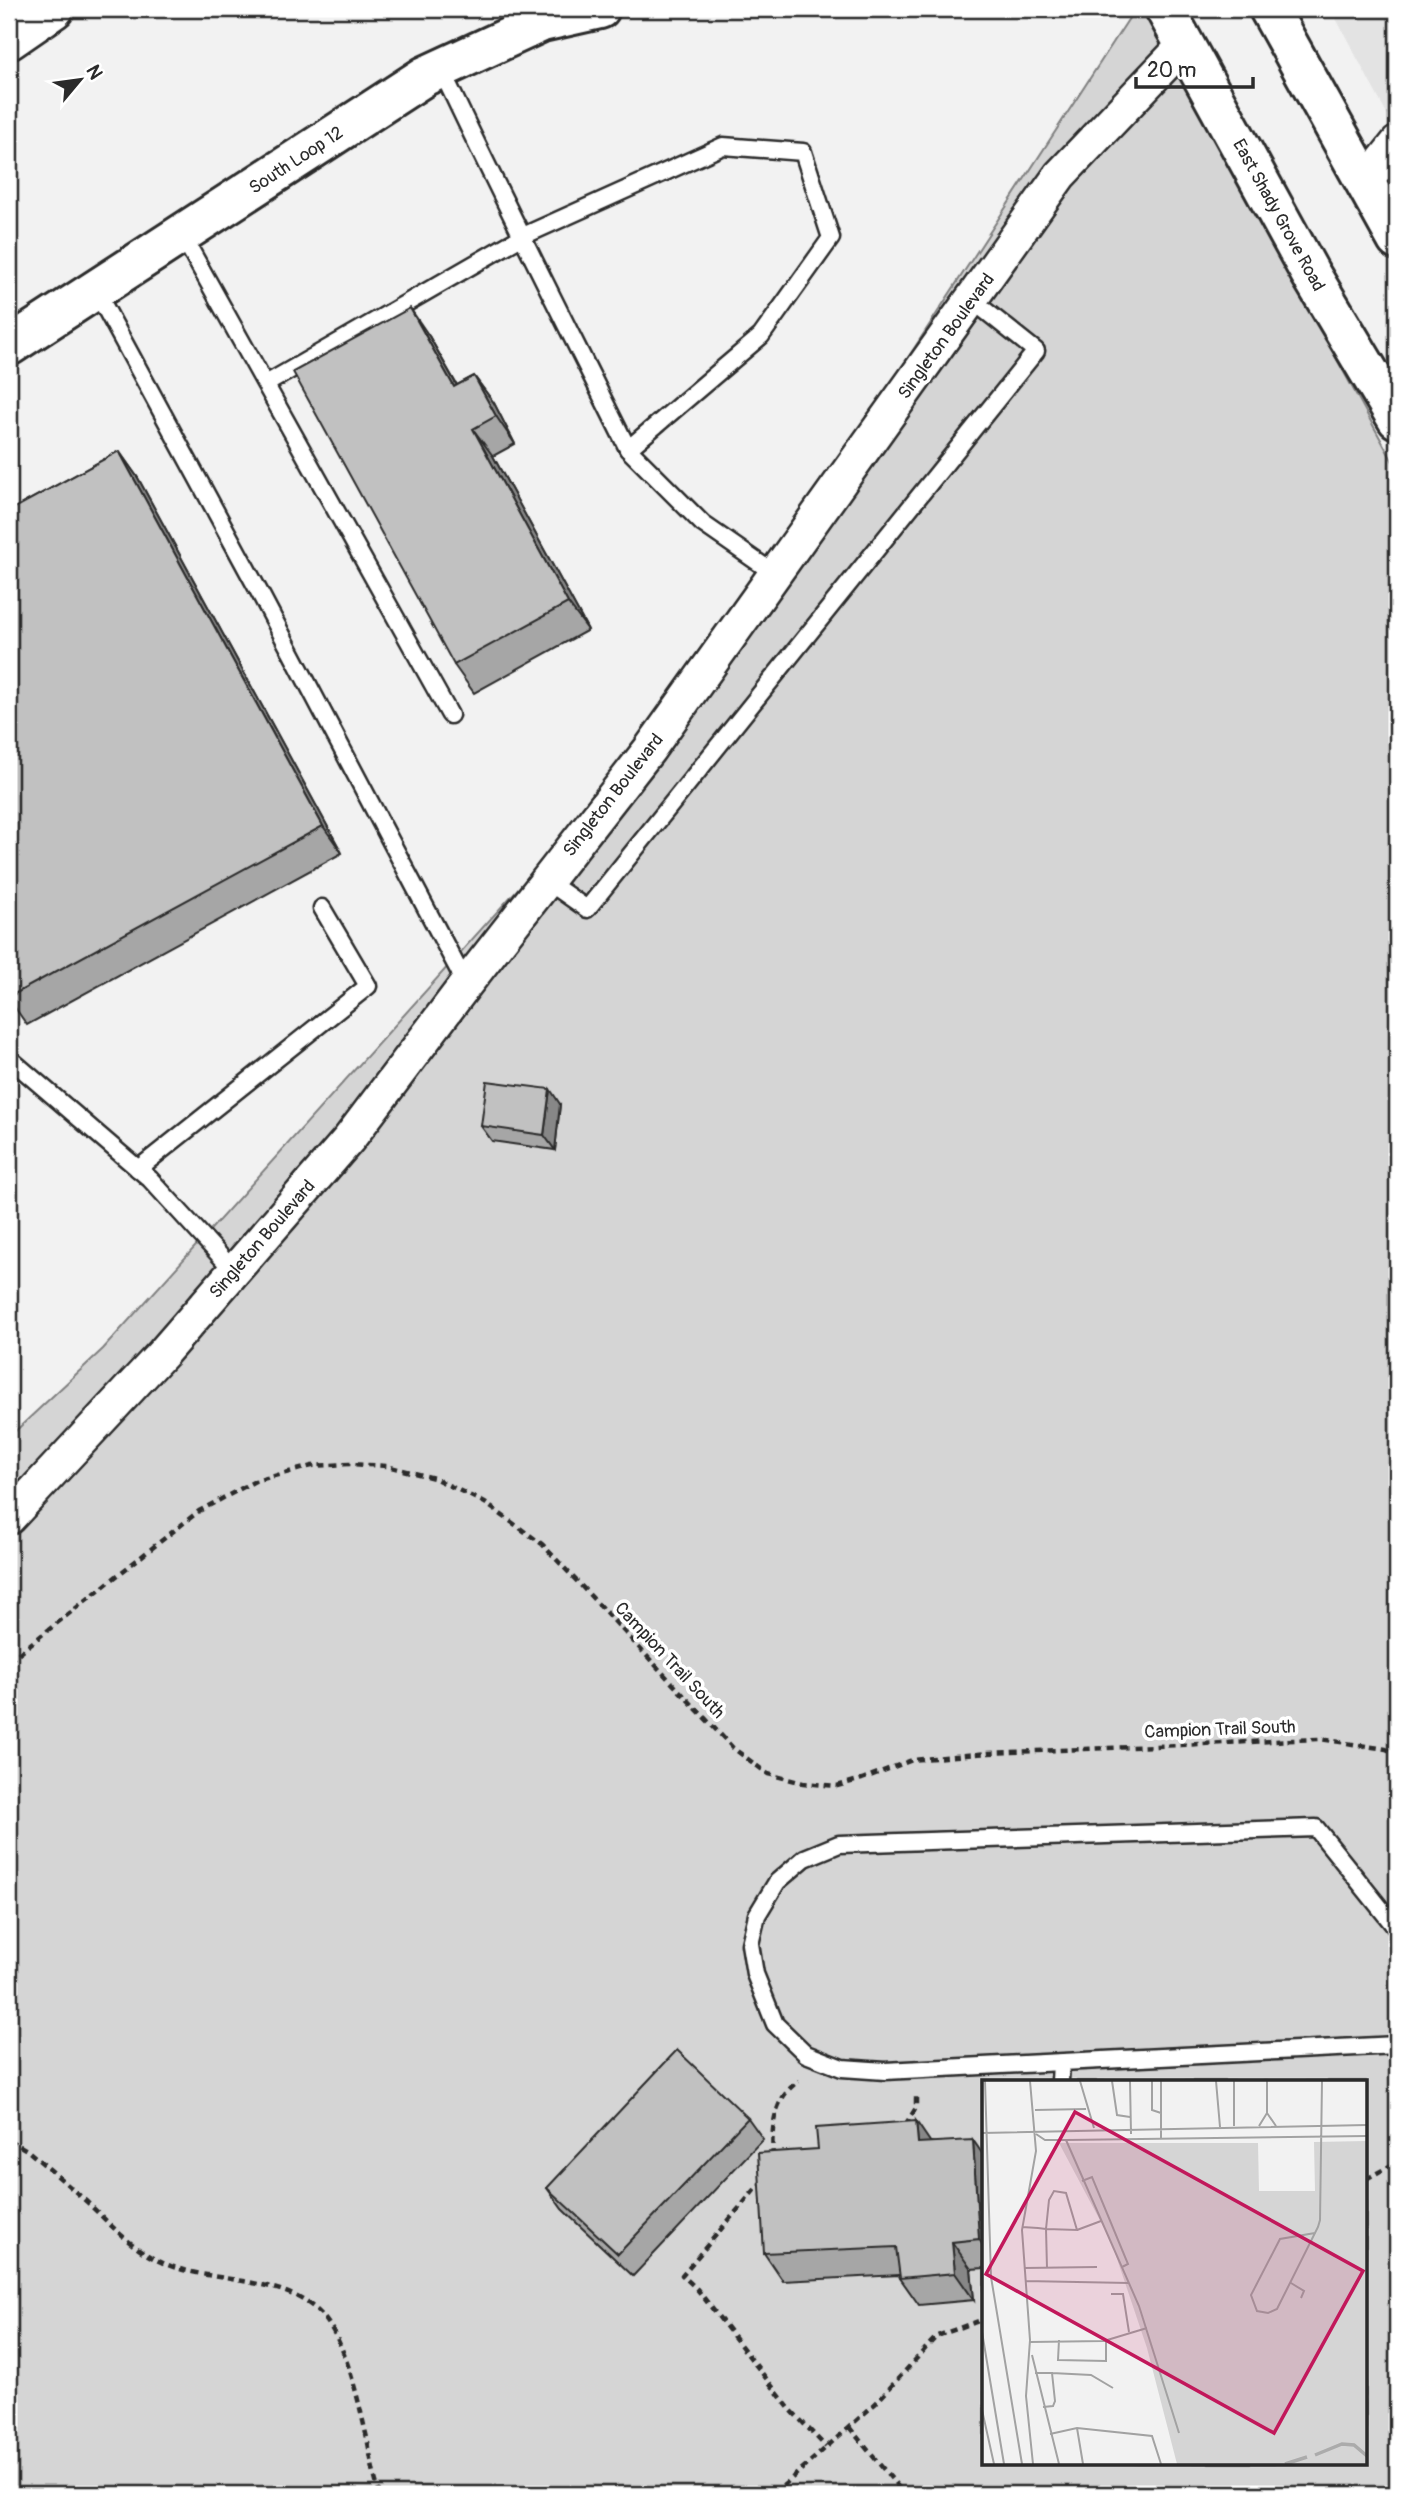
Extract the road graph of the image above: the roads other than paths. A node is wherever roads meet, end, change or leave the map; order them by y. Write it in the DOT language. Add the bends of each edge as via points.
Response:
graph roads {
  1 [pos="54,9"];
  2 [pos="600,9"];
  3 [pos="1165,9"];
  4 [pos="1269,9"];
  5 [pos="9,40"];
  6 [pos="1184,45"];
  7 [pos="441,69"];
  8 [pos="1397,144"];
  9 [pos="1365,183"];
  10 [pos="181,233"];
  11 [pos="523,236"];
  12 [pos="1397,240"];
  13 [pos="95,289"];
  14 [pos="972,300"];
  15 [pos="9,346"];
  16 [pos="266,384"];
  17 [pos="1397,419"];
  18 [pos="628,449"];
  19 [pos="775,574"];
  20 [pos="450,715"];
  21 [pos="547,880"];
  22 [pos="322,908"];
  23 [pos="466,984"];
  24 [pos="9,1058"];
  25 [pos="138,1168"];
  26 [pos="234,1271"];
  27 [pos="9,1518"];
  28 [pos="1397,1929"];
  29 [pos="1397,2045"];
  30 [pos="1061,2063"];
  31 [pos="1060,2080"];
  1 -- 5 [label="main road"];
  2 -- 7 [label="main road, South Loop 12" via="542,22"];
  3 -- 6 [label="main road, East Shady Grove Road"];
  4 -- 9 [label="main road"];
  6 -- 14 [label="street, Singleton Boulevard" via="1060,175"];
  6 -- 17 [label="main road, East Shady Grove Road"];
  7 -- 10 [label="main road, South Loop 12"];
  7 -- 11 [label="lane"];
  8 -- 9 [label="street"];
  9 -- 12 [label="main road"];
  10 -- 13 [label="main road, South Loop 12"];
  10 -- 16 [label="lane"];
  11 -- 16 [label="lane"];
  11 -- 18 [label="lane"];
  11 -- 18 [label="lane" via="723,146 803,152 831,238 761,336"];
  13 -- 15 [label="main road, South Loop 12"];
  13 -- 23 [label="lane"];
  14 -- 19 [label="street, Singleton Boulevard"];
  14 -- 21 [label="lane" via="1036,351 587,909"];
  16 -- 20 [label="lane"];
  18 -- 19 [label="lane" via="704,524"];
  19 -- 21 [label="street, Singleton Boulevard" via="649,750"];
  21 -- 23 [label="street, Singleton Boulevard"];
  22 -- 25 [label="lane" via="368,986"];
  23 -- 26 [label="street, Singleton Boulevard" via="349,1139"];
  24 -- 25 [label="lane"];
  25 -- 26 [label="lane"];
  26 -- 27 [label="street, Singleton Boulevard"];
  28 -- 30 [label="lane" via="1316,1828 839,1844 805,1858 776,1882 757,1915 750,1944 755,1974 775,2024 806,2054 842,2068 885,2071"];
  29 -- 30 [label="lane"];
  30 -- 31 [label="lane"];
}
